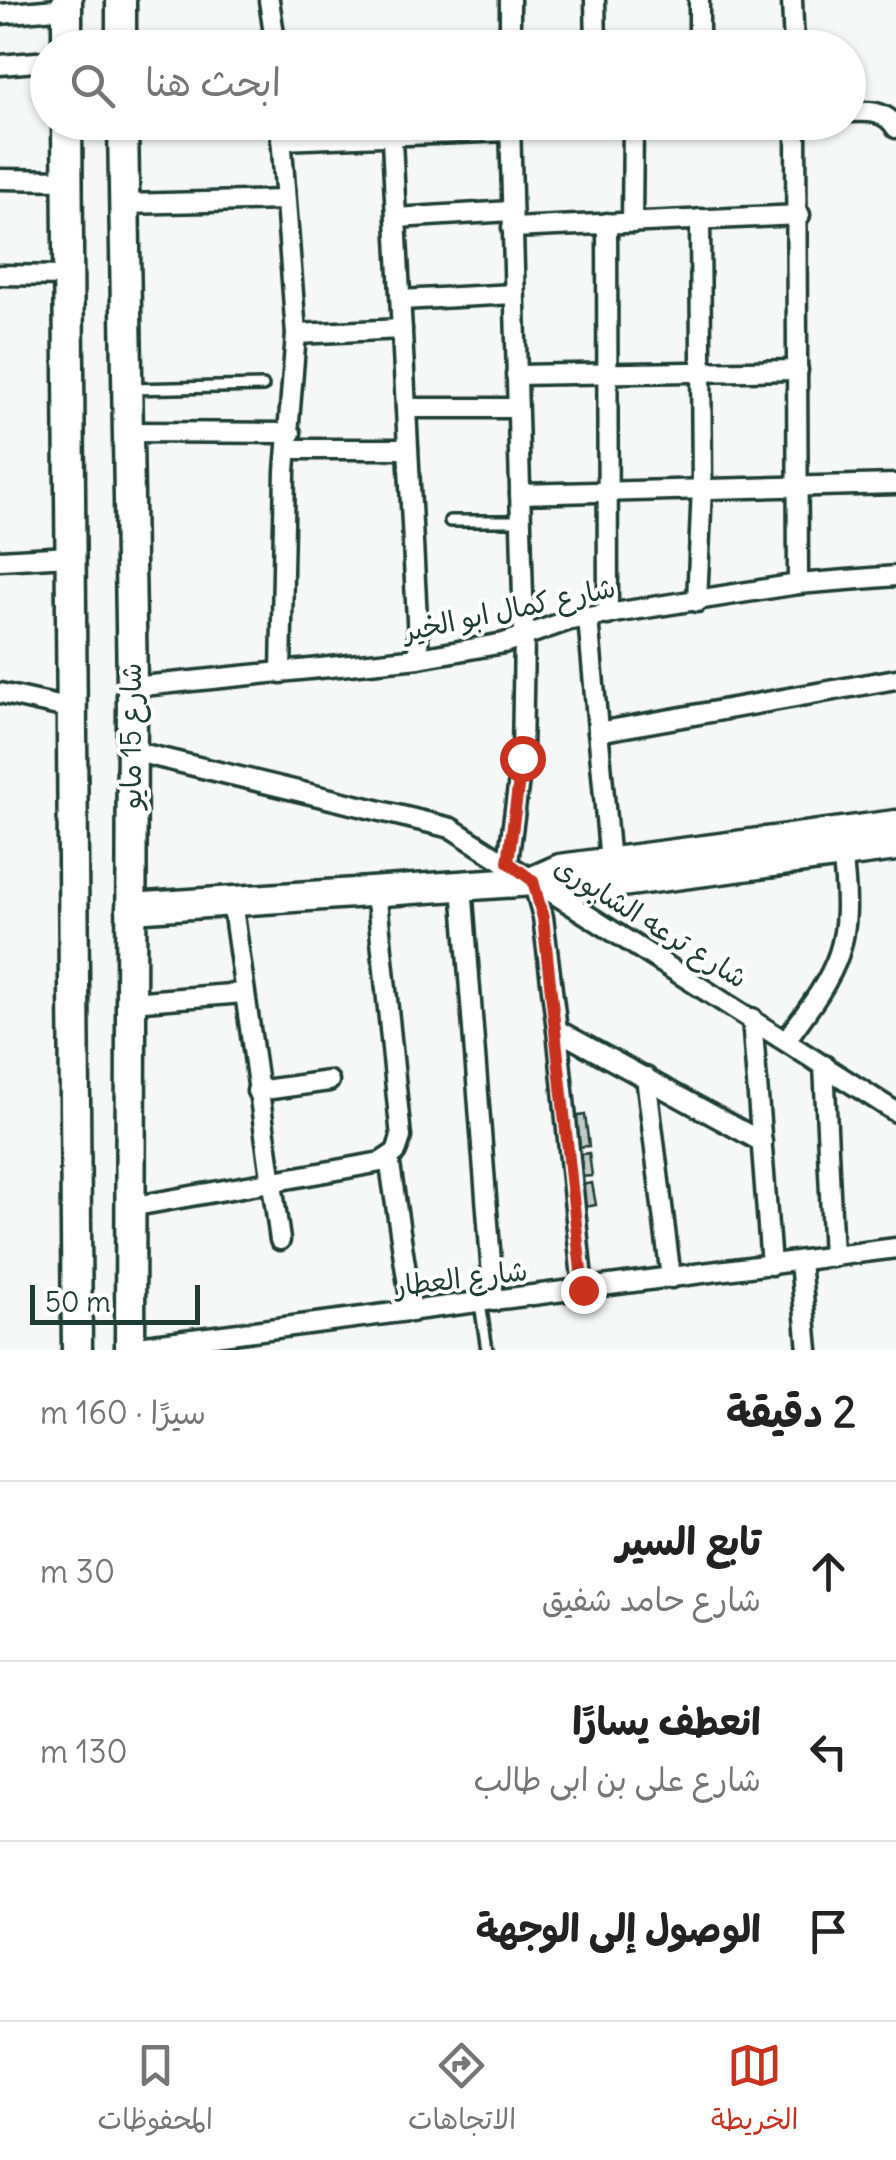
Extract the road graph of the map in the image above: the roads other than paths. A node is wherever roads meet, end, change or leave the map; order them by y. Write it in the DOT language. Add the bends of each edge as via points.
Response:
graph roads {
  1 [pos="121,0"];
  2 [pos="269,0"];
  3 [pos="510,0"];
  4 [pos="595,0"];
  5 [pos="699,0"];
  6 [pos="792,0"];
  7 [pos="67,4"];
  8 [pos="25,6"];
  9 [pos="0,14"];
  10 [pos="67,30"];
  11 [pos="122,30"];
  12 [pos="273,30"];
  13 [pos="510,30"];
  14 [pos="596,30"];
  15 [pos="698,30"];
  16 [pos="793,30"];
  17 [pos="30,62"];
  18 [pos="0,65"];
  19 [pos="866,111"];
  20 [pos="896,128"];
  21 [pos="67,140"];
  22 [pos="123,140"];
  23 [pos="282,140"];
  24 [pos="392,140"];
  25 [pos="510,140"];
  26 [pos="633,140"];
  27 [pos="797,140"];
  28 [pos="0,179"];
  29 [pos="67,180"];
  30 [pos="285,200"];
  31 [pos="124,204"];
  32 [pos="800,215"];
  33 [pos="396,218"];
  34 [pos="512,219"];
  35 [pos="700,219"];
  36 [pos="607,223"];
  37 [pos="632,223"];
  38 [pos="0,275"];
  39 [pos="67,276"];
  40 [pos="514,294"];
  41 [pos="401,300"];
  42 [pos="402,329"];
  43 [pos="296,334"];
  44 [pos="798,370"];
  45 [pos="701,371"];
  46 [pos="607,373"];
  47 [pos="516,375"];
  48 [pos="262,386"];
  49 [pos="128,389"];
  50 [pos="406,408"];
  51 [pos="517,408"];
  52 [pos="128,432"];
  53 [pos="290,441"];
  54 [pos="408,449"];
  55 [pos="896,484"];
  56 [pos="798,485"];
  57 [pos="702,487"];
  58 [pos="608,491"];
  59 [pos="520,494"];
  60 [pos="450,522"];
  61 [pos="521,522"];
  62 [pos="69,556"];
  63 [pos="0,560"];
  64 [pos="896,576"];
  65 [pos="798,584"];
  66 [pos="697,602"];
  67 [pos="608,615"];
  68 [pos="588,618"];
  69 [pos="524,634"];
  70 [pos="419,658"];
  71 [pos="281,672"];
  72 [pos="896,679"];
  73 [pos="132,687"];
  74 [pos="0,693"];
  75 [pos="72,709"];
  76 [pos="598,732"];
  77 [pos="132,750"];
  78 [pos="896,825"];
  79 [pos="896,846"];
  80 [pos="842,852"];
  81 [pos="508,862"];
  82 [pos="610,863"];
  83 [pos="533,881"];
  84 [pos="462,886"];
  85 [pos="376,891"];
  86 [pos="232,901"];
  87 [pos="131,908"];
  88 [pos="243,992"];
  89 [pos="130,1002"];
  90 [pos="752,1018"];
  91 [pos="557,1030"];
  92 [pos="786,1040"];
  93 [pos="824,1065"];
  94 [pos="646,1077"];
  95 [pos="329,1081"];
  96 [pos="257,1091"];
  97 [pos="896,1112"];
  98 [pos="762,1142"];
  99 [pos="385,1160"];
  100 [pos="270,1183"];
  101 [pos="130,1207"];
  102 [pos="280,1240"];
  103 [pos="896,1248"];
  104 [pos="834,1256"];
  105 [pos="800,1261"];
  106 [pos="771,1265"];
  107 [pos="671,1278"];
  108 [pos="583,1290"];
  109 [pos="487,1302"];
  110 [pos="412,1312"];
  111 [pos="130,1348"];
  112 [pos="78,1350"];
  113 [pos="487,1350"];
  114 [pos="808,1350"];
  1 -- 11 [label="main road"];
  2 -- 12 [label="street"];
  3 -- 13 [label="street"];
  4 -- 14 [label="street"];
  5 -- 15 [label="street"];
  6 -- 16 [label="street"];
  7 -- 8 [label="street"];
  7 -- 10 [label="main road"];
  8 -- 9 [label="street"];
  17 -- 18 [label="street"];
  19 -- 20 [label="street" via="892,120"];
  21 -- 29 [label="main road"];
  22 -- 31 [label="main road, شارع 15 مايو"];
  23 -- 30 [label="street"];
  24 -- 33 [label="street"];
  25 -- 34 [label="street"];
  26 -- 37 [label="street"];
  27 -- 32 [label="street"];
  28 -- 29 [label="street"];
  29 -- 39 [label="main road"];
  30 -- 31 [label="street"];
  30 -- 43 [label="street"];
  31 -- 49 [label="main road, شارع 15 مايو"];
  32 -- 35 [label="street"];
  32 -- 44 [label="street"];
  33 -- 34 [label="street"];
  33 -- 41 [label="street"];
  34 -- 36 [label="street"];
  34 -- 40 [label="street"];
  35 -- 37 [label="street"];
  35 -- 45 [label="street"];
  36 -- 37 [label="street"];
  36 -- 46 [label="street"];
  38 -- 39 [label="street"];
  39 -- 62 [label="main road"];
  40 -- 41 [label="street"];
  40 -- 47 [label="street"];
  41 -- 42 [label="street"];
  42 -- 43 [label="street"];
  42 -- 50 [label="street"];
  43 -- 53 [label="street"];
  44 -- 45 [label="street"];
  44 -- 56 [label="street"];
  45 -- 46 [label="street"];
  45 -- 57 [label="street"];
  46 -- 47 [label="street"];
  46 -- 58 [label="street"];
  47 -- 51 [label="street"];
  48 -- 49 [label="lane"];
  49 -- 52 [label="main road, شارع 15 مايو"];
  50 -- 51 [label="street"];
  50 -- 54 [label="street"];
  51 -- 59 [label="street"];
  52 -- 53 [label="street"];
  52 -- 73 [label="main road, شارع 15 مايو"];
  53 -- 54 [label="street"];
  53 -- 71 [label="street"];
  54 -- 70 [label="street"];
  55 -- 56 [label="street"];
  56 -- 57 [label="street"];
  56 -- 65 [label="street"];
  57 -- 58 [label="street"];
  57 -- 66 [label="street"];
  58 -- 59 [label="street"];
  58 -- 67 [label="street"];
  59 -- 61 [label="street"];
  60 -- 61 [label="lane"];
  61 -- 69 [label="street"];
  62 -- 63 [label="street"];
  62 -- 75 [label="main road"];
  64 -- 65 [label="street, شارع كمال ابو الخير"];
  65 -- 66 [label="street, شارع كمال ابو الخير"];
  66 -- 67 [label="street, شارع كمال ابو الخير"];
  67 -- 68 [label="street, شارع كمال ابو الخير"];
  68 -- 69 [label="street, شارع كمال ابو الخير"];
  68 -- 76 [label="street"];
  69 -- 70 [label="street, شارع كمال ابو الخير"];
  69 -- 81 [label="street" via="522,758"];
  70 -- 71 [label="street, شارع كمال ابو الخير"];
  71 -- 73 [label="street, شارع كمال ابو الخير"];
  72 -- 76 [label="street"];
  73 -- 77 [label="main road, شارع 15 مايو"];
  74 -- 75 [label="street"];
  75 -- 112 [label="main road"];
  76 -- 82 [label="street"];
  77 -- 81 [label="street, شارع ترعه الشابورى" via="450,828"];
  77 -- 87 [label="main road, شارع 15 مايو"];
  78 -- 82 [label="main road"];
  79 -- 80 [label="main road"];
  80 -- 83 [label="main road" via="583,886"];
  80 -- 92 [label="street" via="843,949"];
  81 -- 83 [label="street, شارع ترعه الشابورى"];
  82 -- 83 [label="main road"];
  83 -- 84 [label="main road"];
  83 -- 90 [label="street, شارع ترعه الشابورى"];
  83 -- 91 [label="street"];
  84 -- 85 [label="main road"];
  84 -- 109 [label="street"];
  85 -- 86 [label="main road"];
  85 -- 99 [label="street" via="400,1137"];
  86 -- 87 [label="main road"];
  86 -- 88 [label="street"];
  87 -- 89 [label="main road, شارع 15 مايو"];
  88 -- 89 [label="street"];
  88 -- 96 [label="street"];
  89 -- 101 [label="main road, شارع 15 مايو"];
  90 -- 92 [label="street, شارع ترعه الشابورى"];
  90 -- 98 [label="street"];
  91 -- 94 [label="street"];
  91 -- 108 [label="street"];
  92 -- 93 [label="street, شارع ترعه الشابورى"];
  93 -- 97 [label="street, شارع ترعه الشابورى"];
  93 -- 104 [label="street"];
  94 -- 98 [label="street"];
  94 -- 107 [label="street"];
  95 -- 96 [label="street"];
  96 -- 100 [label="street"];
  98 -- 106 [label="street"];
  99 -- 100 [label="street"];
  99 -- 110 [label="street"];
  100 -- 101 [label="street"];
  100 -- 102 [label="street"];
  101 -- 111 [label="main road, شارع 15 مايو"];
  103 -- 104 [label="street, شارع العطار"];
  104 -- 105 [label="street, شارع العطار"];
  105 -- 106 [label="street, شارع العطار"];
  105 -- 114 [label="street"];
  106 -- 107 [label="street, شارع العطار"];
  107 -- 108 [label="street, شارع العطار"];
  108 -- 109 [label="street, شارع العطار"];
  109 -- 110 [label="street, شارع العطار"];
  109 -- 113 [label="lane"];
  110 -- 111 [label="street, شارع العطار"];
}
